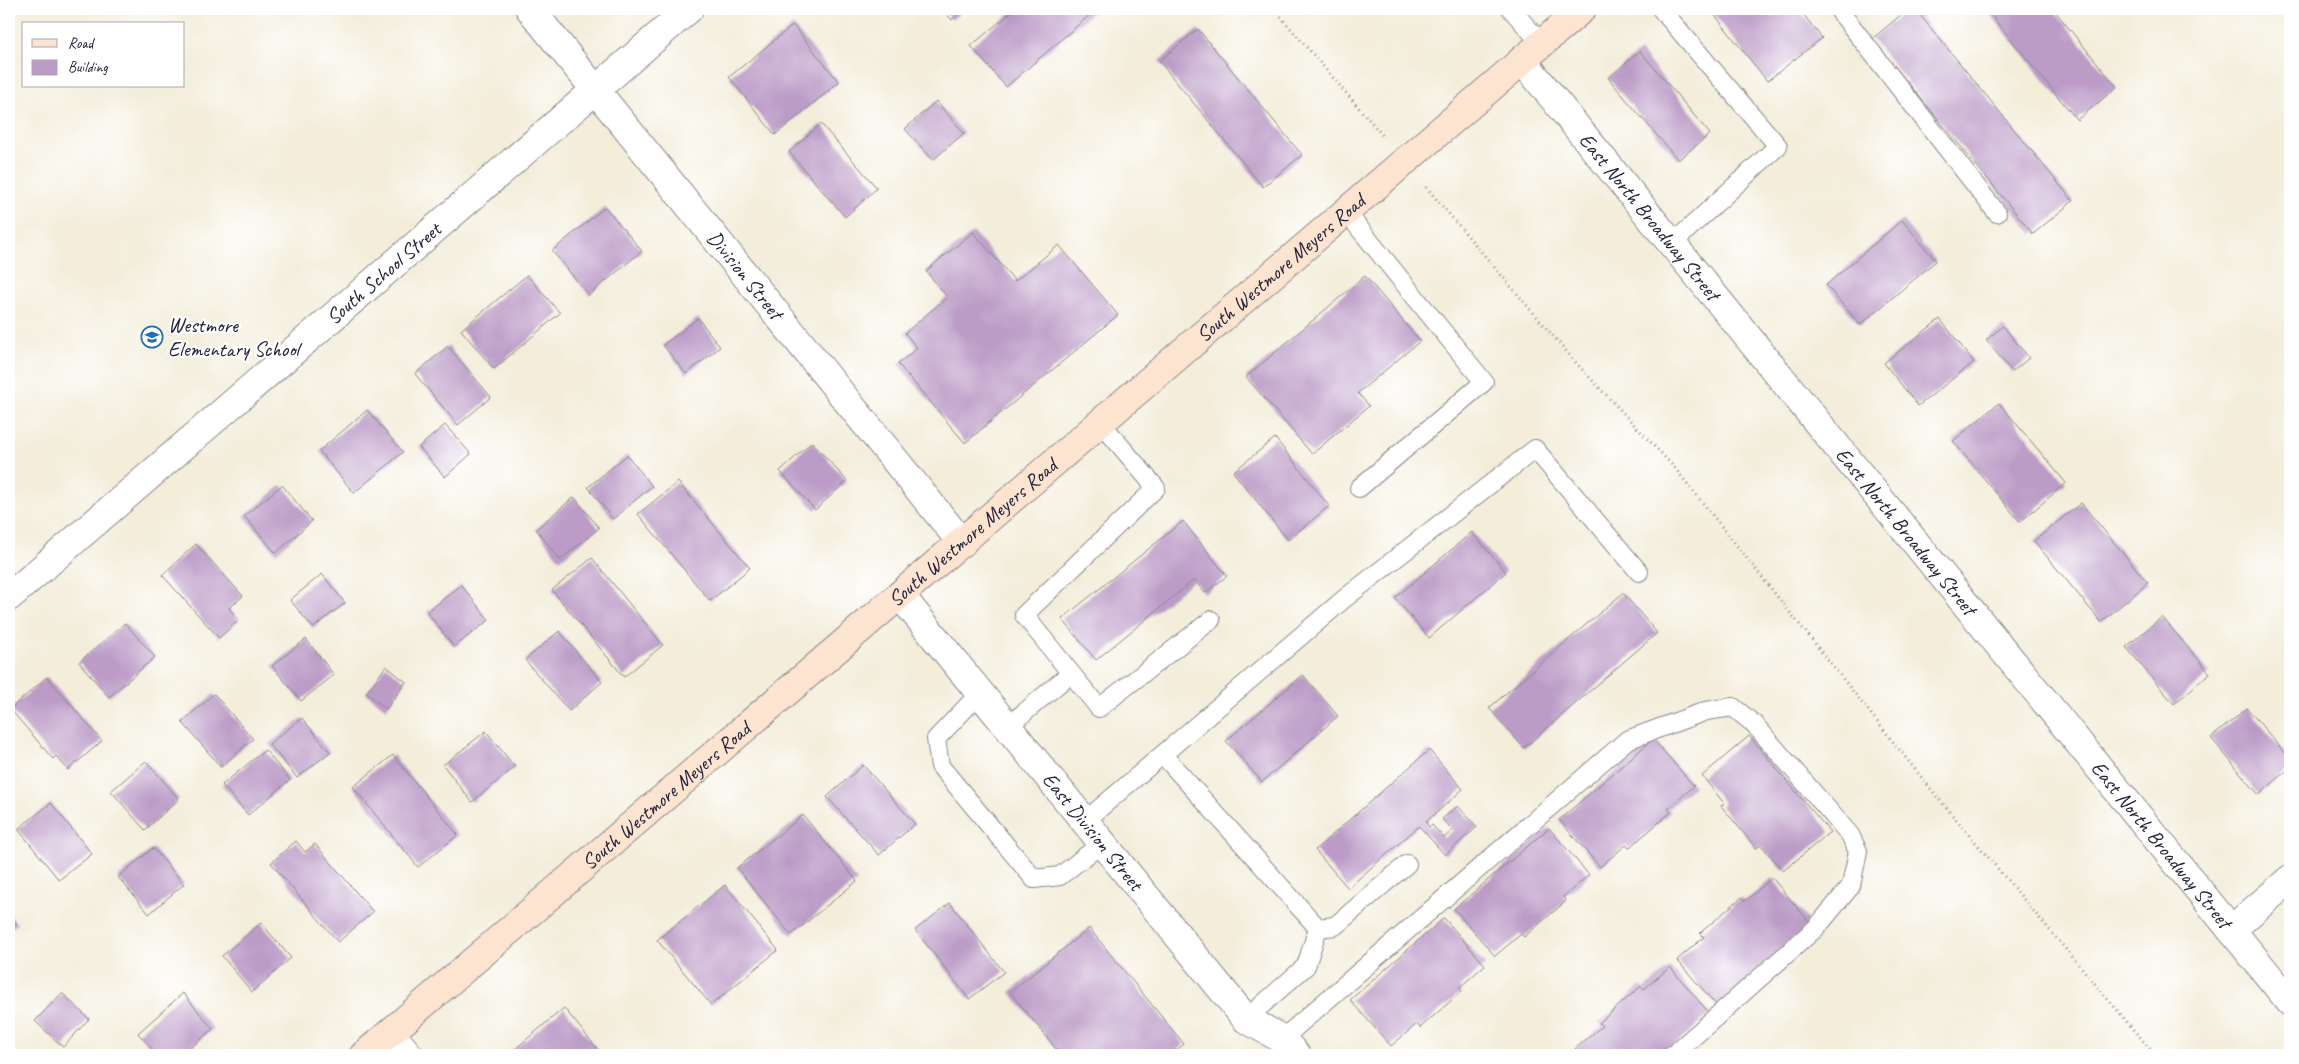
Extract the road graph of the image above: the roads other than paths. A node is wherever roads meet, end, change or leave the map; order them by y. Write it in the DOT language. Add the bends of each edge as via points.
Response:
graph roads {
  1 [pos="530,9"];
  2 [pos="689,9"];
  3 [pos="1511,9"];
  4 [pos="1582,9"];
  5 [pos="1661,9"];
  6 [pos="1838,9"];
  7 [pos="1531,52"];
  8 [pos="596,91"];
  9 [pos="1346,212"];
  10 [pos="1997,212"];
  11 [pos="1672,244"];
  12 [pos="1101,423"];
  13 [pos="1360,488"];
  14 [pos="962,543"];
  15 [pos="1639,572"];
  16 [pos="900,595"];
  17 [pos="9,597"];
  18 [pos="1211,620"];
  19 [pos="1071,673"];
  20 [pos="980,693"];
  21 [pos="1007,727"];
  22 [pos="1163,754"];
  23 [pos="1085,822"];
  24 [pos="1102,843"];
  25 [pos="1407,864"];
  26 [pos="2290,879"];
  27 [pos="1318,928"];
  28 [pos="2231,930"];
  29 [pos="2290,1002"];
  30 [pos="1246,1018"];
  31 [pos="390,1033"];
  32 [pos="1289,1047"];
  33 [pos="364,1055"];
  34 [pos="409,1055"];
  35 [pos="1673,1055"];
  1 -- 8 [label="street, Division Street"];
  2 -- 8 [label="street, South School Street"];
  3 -- 7 [label="lane"];
  4 -- 7 [label="street, South Westmore Meyers Road"];
  5 -- 11 [label="lane" via="1778,146"];
  6 -- 10 [label="lane"];
  7 -- 9 [label="street, South Westmore Meyers Road"];
  7 -- 11 [label="street, East North Broadway Street"];
  8 -- 14 [label="street, Division Street"];
  8 -- 17 [label="street, South School Street"];
  9 -- 12 [label="street, South Westmore Meyers Road"];
  9 -- 13 [label="lane" via="1484,382"];
  11 -- 28 [label="street, East North Broadway Street"];
  12 -- 14 [label="street, South Westmore Meyers Road"];
  12 -- 19 [label="lane" via="1156,488 1024,615"];
  14 -- 16 [label="street, South Westmore Meyers Road"];
  15 -- 22 [label="lane" via="1535,449 1344,599"];
  16 -- 20 [label="street, East Division Street"];
  16 -- 31 [label="street, South Westmore Meyers Road"];
  18 -- 19 [label="lane" via="1098,708"];
  19 -- 21 [label="lane"];
  20 -- 21 [label="street, East Division Street"];
  20 -- 24 [label="lane" via="936,740 940,766 1034,879 1060,876"];
  21 -- 23 [label="street, East Division Street"];
  22 -- 23 [label="lane"];
  22 -- 27 [label="lane"];
  23 -- 24 [label="street, East Division Street"];
  24 -- 30 [label="street, East Division Street"];
  25 -- 27 [label="lane" via="1335,926"];
  26 -- 28 [label="street"];
  27 -- 30 [label="lane" via="1306,966"];
  28 -- 29 [label="street, East North Broadway Street"];
  30 -- 32 [label="street, East Division Street"];
  31 -- 33 [label="street, South Westmore Meyers Road"];
  31 -- 34 [label="street"];
  32 -- 35 [label="lane" via="1627,740 1706,711 1733,707 1755,725 1850,835 1858,851 1851,886 1817,927"];
}
